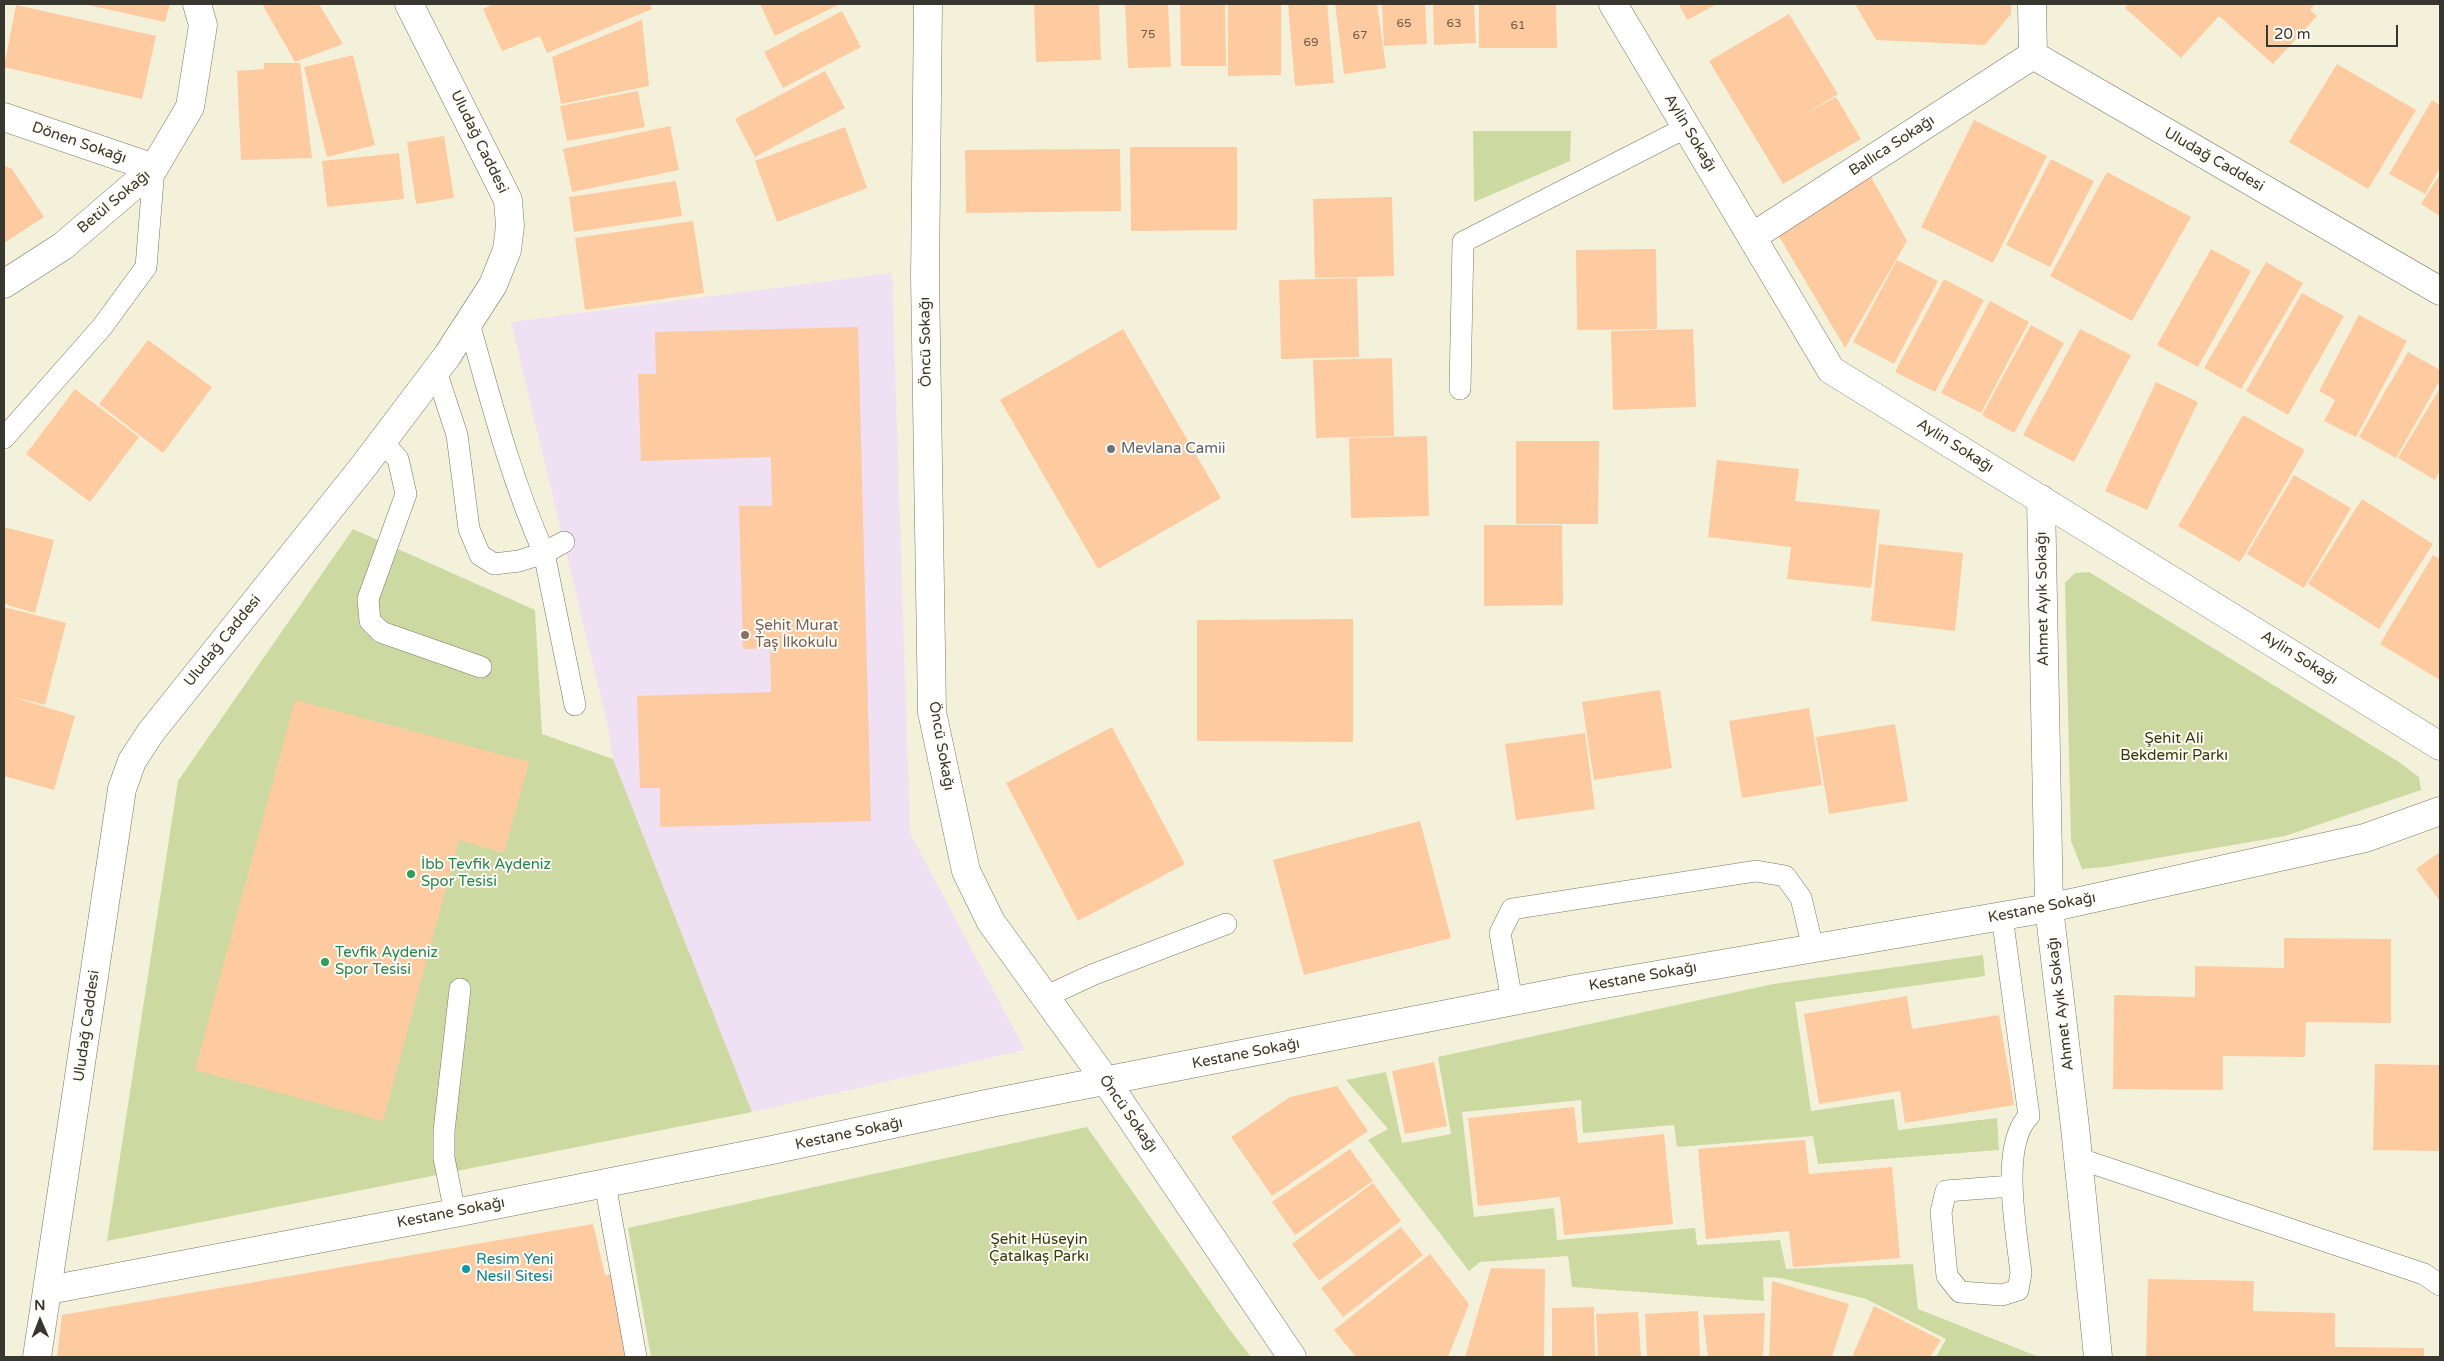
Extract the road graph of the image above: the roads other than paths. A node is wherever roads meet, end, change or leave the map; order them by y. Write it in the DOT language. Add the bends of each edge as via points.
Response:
graph roads {
  1 [pos="197,4"];
  2 [pos="409,4"];
  3 [pos="928,4"];
  4 [pos="1613,4"];
  5 [pos="2032,4"];
  6 [pos="2033,55"];
  7 [pos="4,118"];
  8 [pos="1687,127"];
  9 [pos="154,168"];
  10 [pos="1752,237"];
  11 [pos="4,284"];
  12 [pos="2440,291"];
  13 [pos="469,323"];
  14 [pos="436,371"];
  15 [pos="1460,390"];
  16 [pos="4,438"];
  17 [pos="382,441"];
  18 [pos="2042,499"];
  19 [pos="564,542"];
  20 [pos="544,553"];
  21 [pos="481,667"];
  22 [pos="575,705"];
  23 [pos="2440,746"];
  24 [pos="2440,811"];
  25 [pos="2049,908"];
  26 [pos="2002,916"];
  27 [pos="1226,924"];
  28 [pos="1813,948"];
  29 [pos="460,989"];
  30 [pos="1046,998"];
  31 [pos="1512,1001"];
  32 [pos="1106,1081"];
  33 [pos="2078,1158"];
  34 [pos="605,1183"];
  35 [pos="2012,1186"];
  36 [pos="455,1213"];
  37 [pos="2440,1285"];
  38 [pos="49,1290"];
  39 [pos="37,1357"];
  40 [pos="636,1357"];
  41 [pos="1292,1357"];
  42 [pos="2098,1357"];
  1 -- 9 [label="street, Betül Sokağı" via="203,25 190,107"];
  2 -- 13 [label="street, Uludağ Caddesi" via="508,200 510,226 507,250 494,285"];
  3 -- 30 [label="street, Öncü Sokağı" via="924,277 932,712 966,871 991,922"];
  4 -- 8 [label="street, Aylin Sokağı"];
  5 -- 6 [label="street"];
  6 -- 10 [label="street, Ballıca Sokağı"];
  6 -- 12 [label="street, Uludağ Caddesi"];
  7 -- 9 [label="street, Dönen Sokağı"];
  8 -- 10 [label="street, Aylin Sokağı"];
  8 -- 15 [label="lane" via="1463,242"];
  9 -- 11 [label="street, Betül Sokağı" via="63,246"];
  9 -- 16 [label="lane" via="146,267 102,327"];
  10 -- 18 [label="street, Aylin Sokağı" via="1831,370"];
  13 -- 14 [label="street, Uludağ Caddesi"];
  13 -- 20 [label="lane" via="499,430"];
  14 -- 17 [label="street, Uludağ Caddesi"];
  14 -- 20 [label="lane" via="457,435 469,529 480,555 494,564"];
  17 -- 21 [label="lane" via="398,459 406,494 368,599 370,621 381,632"];
  17 -- 38 [label="street, Uludağ Caddesi" via="151,732 132,761 122,789"];
  18 -- 23 [label="street, Aylin Sokağı"];
  18 -- 25 [label="street, Ahmet Ayık Sokağı"];
  19 -- 20 [label="lane"];
  20 -- 22 [label="lane"];
  24 -- 25 [label="street, Kestane Sokağı" via="2365,838"];
  25 -- 26 [label="street, Kestane Sokağı"];
  25 -- 33 [label="street, Ahmet Ayık Sokağı"];
  26 -- 28 [label="street, Kestane Sokağı"];
  26 -- 35 [label="lane" via="2029,1116 2022,1123 2010,1164"];
  27 -- 30 [label="lane" via="1092,975"];
  28 -- 31 [label="street, Kestane Sokağı"];
  28 -- 31 [label="lane" via="1801,898 1785,876 1756,871 1512,909 1500,933"];
  29 -- 36 [label="lane" via="444,1149"];
  30 -- 32 [label="street, Öncü Sokağı"];
  31 -- 32 [label="street, Kestane Sokağı"];
  32 -- 34 [label="street, Kestane Sokağı"];
  32 -- 41 [label="street, Öncü Sokağı"];
  33 -- 37 [label="lane" via="2424,1274"];
  33 -- 42 [label="street, Ahmet Ayık Sokağı"];
  34 -- 36 [label="street, Kestane Sokağı"];
  34 -- 40 [label="lane"];
  35 -- 35 [label="lane" via="2021,1274 2018,1290 2002,1295 1960,1292 1947,1276 1945,1266 1941,1212 1946,1191"];
  36 -- 38 [label="street, Kestane Sokağı"];
  38 -- 39 [label="street, Uludağ Caddesi"];
}
